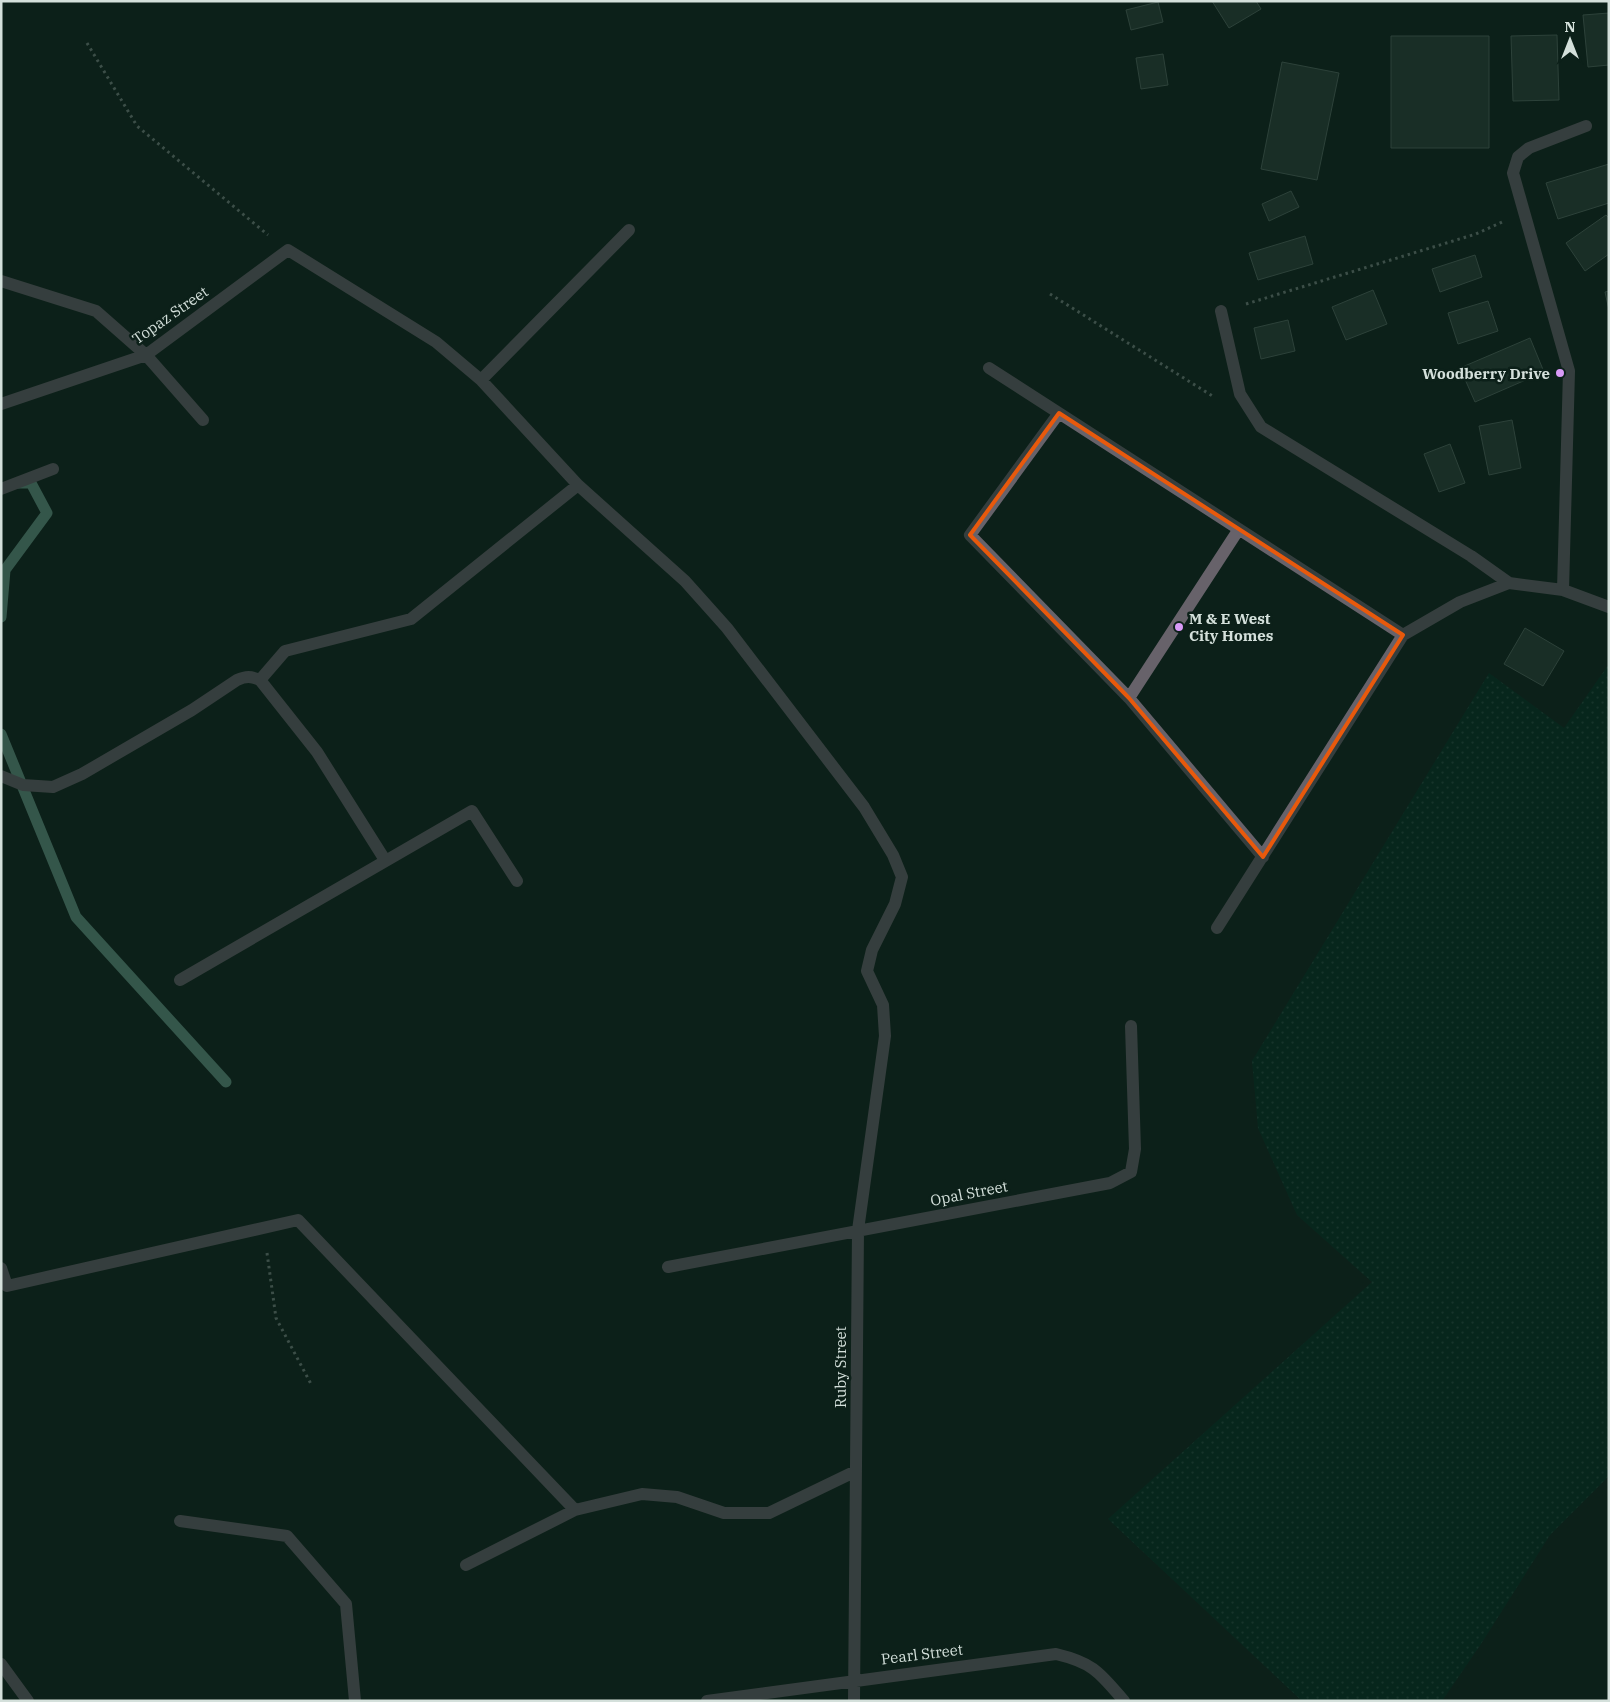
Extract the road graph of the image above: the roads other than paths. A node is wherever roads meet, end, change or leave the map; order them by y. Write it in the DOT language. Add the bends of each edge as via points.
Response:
graph roads {
  1 [pos="1586,126"];
  2 [pos="630,230"];
  3 [pos="288,250"];
  4 [pos="1,281"];
  5 [pos="1221,311"];
  6 [pos="146,355"];
  7 [pos="989,368"];
  8 [pos="481,380"];
  9 [pos="1,404"];
  10 [pos="1059,413"];
  11 [pos="203,420"];
  12 [pos="53,469"];
  13 [pos="578,485"];
  14 [pos="1,489"];
  15 [pos="1239,529"];
  16 [pos="1509,583"];
  17 [pos="1563,590"];
  18 [pos="1609,607"];
  19 [pos="1403,635"];
  20 [pos="260,680"];
  21 [pos="1129,698"];
  22 [pos="1,776"];
  23 [pos="1263,857"];
  24 [pos="385,860"];
  25 [pos="517,880"];
  26 [pos="1217,928"];
  27 [pos="180,980"];
  28 [pos="1131,1026"];
  29 [pos="858,1230"];
  30 [pos="668,1267"];
  31 [pos="1,1268"];
  32 [pos="856,1471"];
  33 [pos="575,1510"];
  34 [pos="180,1521"];
  35 [pos="466,1565"];
  36 [pos="1,1664"];
  37 [pos="854,1679"];
  38 [pos="28,1701"];
  39 [pos="355,1701"];
  40 [pos="707,1701"];
  41 [pos="854,1701"];
  42 [pos="1124,1701"];
  1 -- 17 [label="street" via="1529,148 1518,156 1513,173 1569,371"];
  2 -- 8 [label="street"];
  3 -- 6 [label="street, Topaz Street"];
  3 -- 8 [label="street, Ruby Street" via="436,342"];
  4 -- 6 [label="street" via="96,311"];
  5 -- 16 [label="street" via="1240,394 1262,427 1471,556"];
  6 -- 9 [label="street, Topaz Street"];
  6 -- 11 [label="street"];
  7 -- 10 [label="street"];
  8 -- 13 [label="street, Ruby Street"];
  10 -- 15 [label="street"];
  10 -- 21 [label="street" via="970,535"];
  12 -- 14 [label="street"];
  13 -- 20 [label="street" via="411,619 285,651"];
  13 -- 29 [label="street, Ruby Street" via="685,581 727,628 864,807 893,855 902,878 895,904 872,950 867,971 883,1005 885,1036"];
  15 -- 19 [label="street"];
  15 -- 21 [label="street"];
  16 -- 17 [label="street"];
  16 -- 19 [label="street" via="1460,602"];
  17 -- 18 [label="street"];
  19 -- 23 [label="street"];
  20 -- 22 [label="street" via="244,676 82,774 53,787 23,785"];
  20 -- 24 [label="street" via="317,752"];
  21 -- 23 [label="street"];
  23 -- 26 [label="street"];
  24 -- 25 [label="street" via="472,811"];
  24 -- 27 [label="street"];
  28 -- 29 [label="street, Opal Street" via="1135,1149 1131,1172 1110,1183"];
  29 -- 30 [label="street, Opal Street"];
  29 -- 32 [label="street, Ruby Street"];
  31 -- 33 [label="street" via="7,1286 298,1220"];
  32 -- 33 [label="street" via="769,1513 724,1513 678,1497 642,1494"];
  32 -- 37 [label="street, Ruby Street"];
  33 -- 35 [label="street"];
  34 -- 39 [label="street" via="287,1536 346,1604"];
  36 -- 38 [label="street"];
  37 -- 40 [label="street, Pearl Street"];
  37 -- 41 [label="street, Ruby Street"];
  37 -- 42 [label="street, Pearl Street" via="1056,1654 1081,1660 1100,1673"];
}
